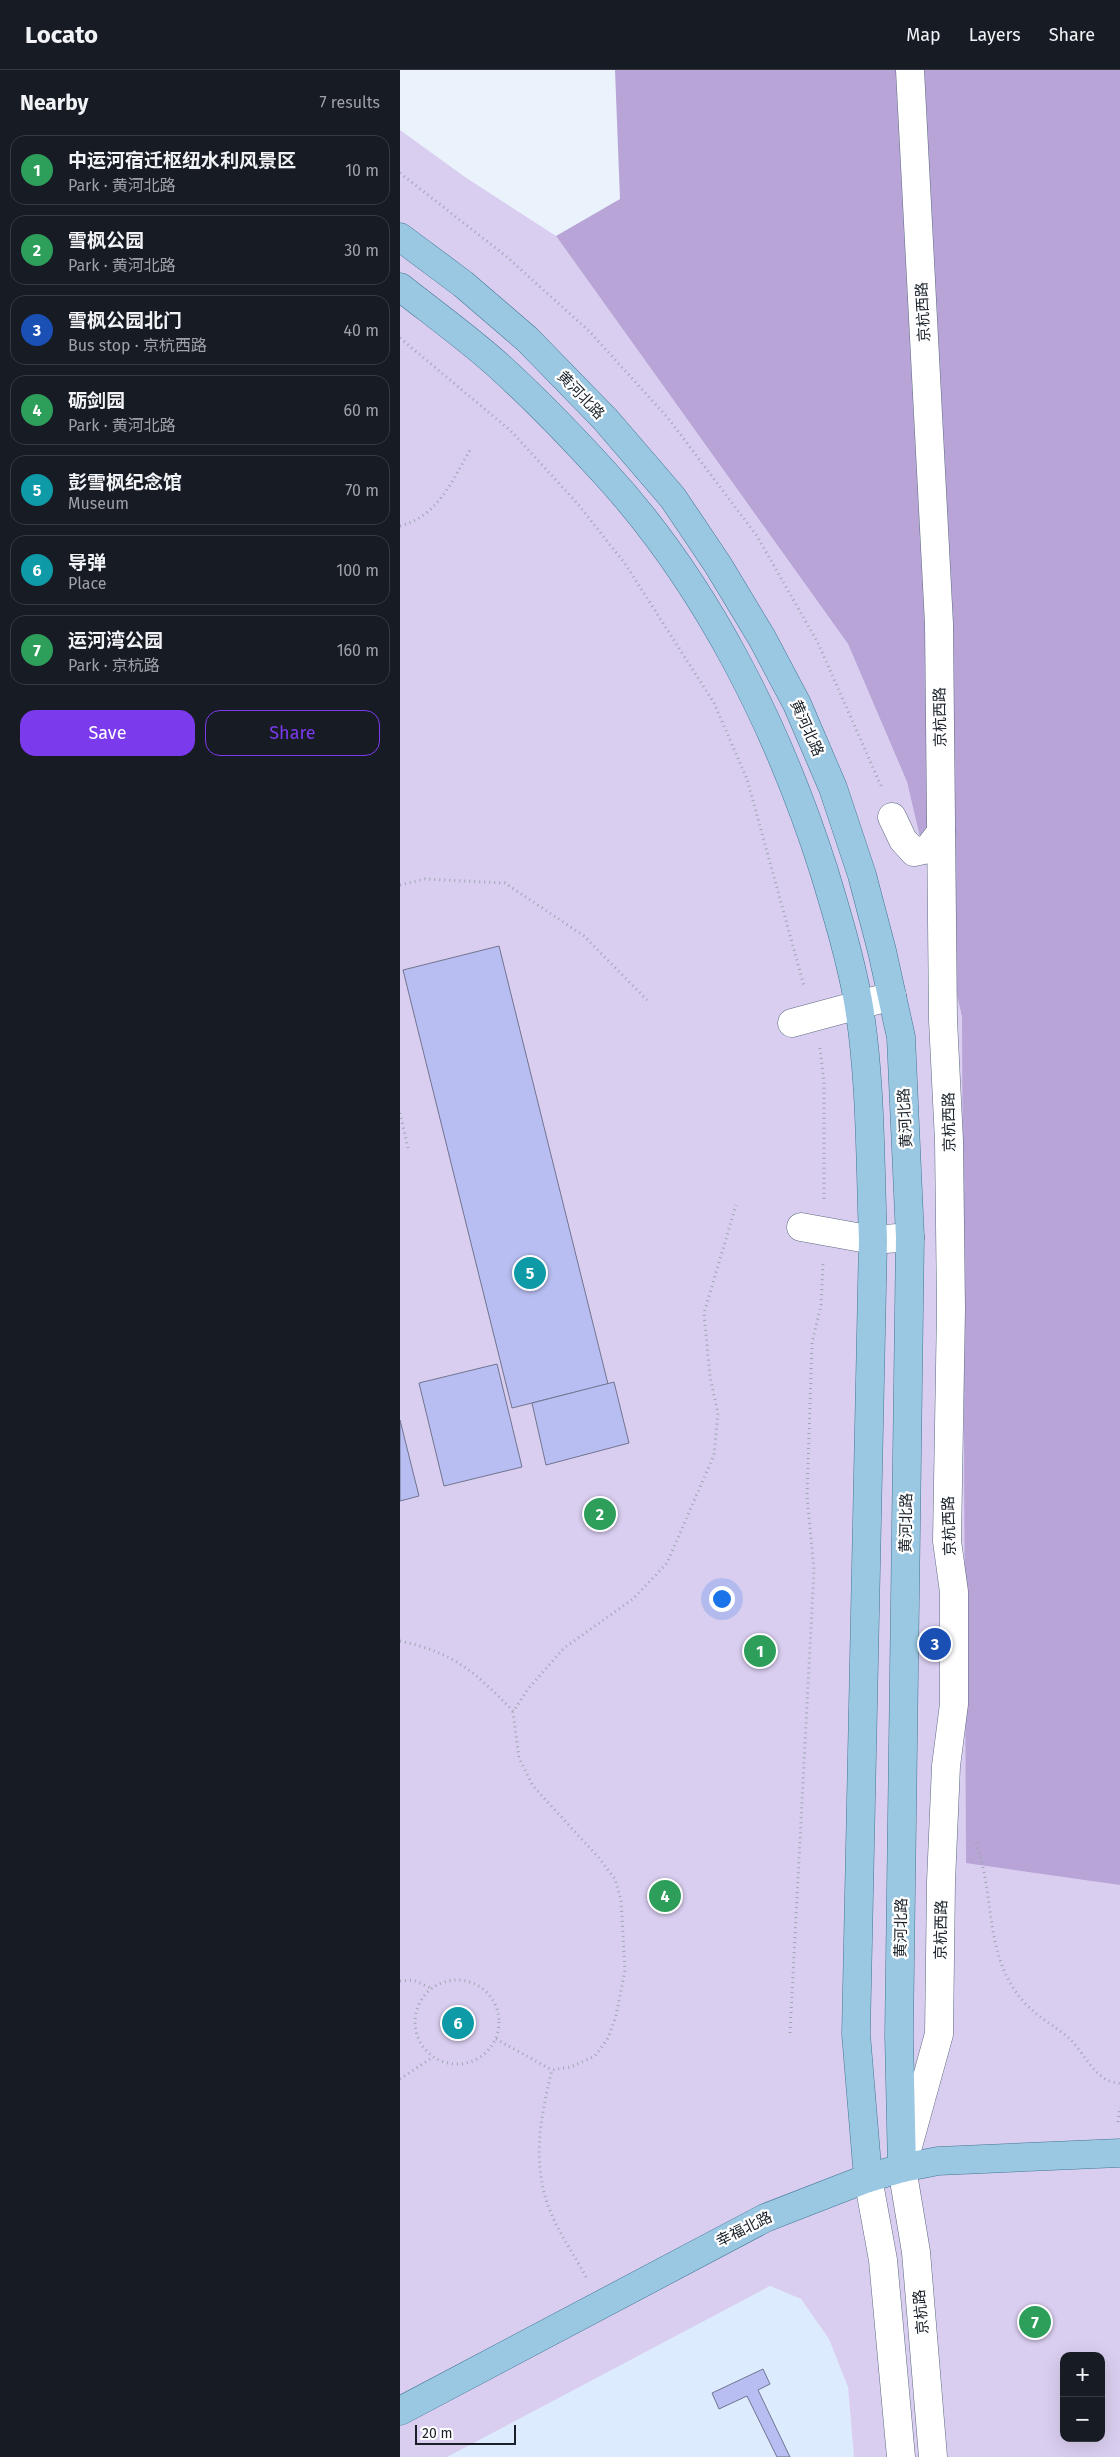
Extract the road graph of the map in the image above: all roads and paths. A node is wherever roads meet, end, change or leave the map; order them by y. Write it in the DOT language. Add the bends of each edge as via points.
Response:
graph roads {
  1 [pos="910,70"];
  2 [pos="400,237"];
  3 [pos="400,287"];
  4 [pos="400,338"];
  5 [pos="470,450"];
  6 [pos="400,526"];
  7 [pos="892,817"];
  8 [pos="941,832"];
  9 [pos="400,885"];
  10 [pos="892,996"];
  11 [pos="647,1000"];
  12 [pos="858,1005"];
  13 [pos="803,1020"];
  14 [pos="400,1113"];
  15 [pos="408,1148"];
  16 [pos="736,1205"];
  17 [pos="813,1229"];
  18 [pos="910,1237"];
  19 [pos="873,1240"];
  20 [pos="400,1641"];
  21 [pos="514,1712"];
  22 [pos="975,1841"];
  23 [pos="400,1981"];
  24 [pos="431,1988"];
  25 [pos="790,2033"];
  26 [pos="496,2039"];
  27 [pos="433,2057"];
  28 [pos="552,2070"];
  29 [pos="400,2079"];
  30 [pos="1120,2084"];
  31 [pos="1120,2152"];
  32 [pos="902,2168"];
  33 [pos="868,2178"];
  34 [pos="601,2303"];
  35 [pos="400,2411"];
  36 [pos="902,2457"];
  37 [pos="933,2457"];
  1 -- 8 [label="street, 京杭西路" via="939,624"];
  2 -- 10 [label="main road, 黄河北路" via="463,284 527,339 605,419 673,498 718,565 797,704 833,788 862,875"];
  3 -- 12 [label="main road" via="500,367 603,471 653,532 698,596 739,666 772,732 804,810 838,915"];
  4 -- 13 [label="path" via="511,431 577,503 626,565 714,703 748,779"];
  5 -- 6 [label="path" via="438,503 414,522"];
  7 -- 8 [label="street" via="903,840 914,852 928,850"];
  8 -- 32 [label="street, 京杭西路" via="943,1020 950,1151 947,1541 954,1592 954,1704 946,1786 939,2034"];
  9 -- 11 [label="path" via="425,879 504,883 584,936"];
  10 -- 12 [label="street"];
  10 -- 18 [label="main road, 黄河北路" via="901,1036"];
  12 -- 13 [label="street"];
  12 -- 19 [label="main road" via="869,1124"];
  13 -- 17 [label="path" via="820,1051 824,1082"];
  14 -- 15 [label="path"];
  16 -- 21 [label="path" via="704,1313 710,1377 718,1413 714,1455 667,1563 632,1599 564,1648 528,1689"];
  17 -- 19 [label="street"];
  17 -- 25 [label="path" via="821,1305 812,1343 807,1496 814,1570"];
  18 -- 19 [label="street"];
  18 -- 32 [label="main road, 黄河北路" via="899,2035"];
  19 -- 33 [label="main road" via="856,2034"];
  20 -- 21 [label="path" via="437,1650 457,1662 480,1677"];
  21 -- 28 [label="path" via="519,1758 533,1786 599,1858 615,1879 621,1900 625,1970 608,2038 595,2056 571,2067"];
  22 -- 30 [label="path" via="988,1898 995,1951 1005,1977 1023,2001 1070,2039 1105,2079"];
  23 -- 24 [label="path" via="413,1980"];
  24 -- 26 [label="path" via="444,1981 459,1980 484,1989 498,2013"];
  24 -- 27 [label="path" via="415,2011 414,2026 418,2040"];
  26 -- 27 [label="path" via="478,2060 465,2064 451,2065"];
  26 -- 28 [label="path"];
  27 -- 29 [label="path"];
  28 -- 34 [label="path" via="542,2111 538,2167 551,2213"];
  31 -- 32 [label="main road, 幸福北路" via="938,2161"];
  32 -- 33 [label="main road, 幸福北路"];
  32 -- 37 [label="street, 京杭路" via="916,2252"];
  33 -- 34 [label="main road, 幸福北路" via="765,2218"];
  33 -- 36 [label="street" via="883,2260"];
  34 -- 35 [label="main road, 幸福北路"];
}
